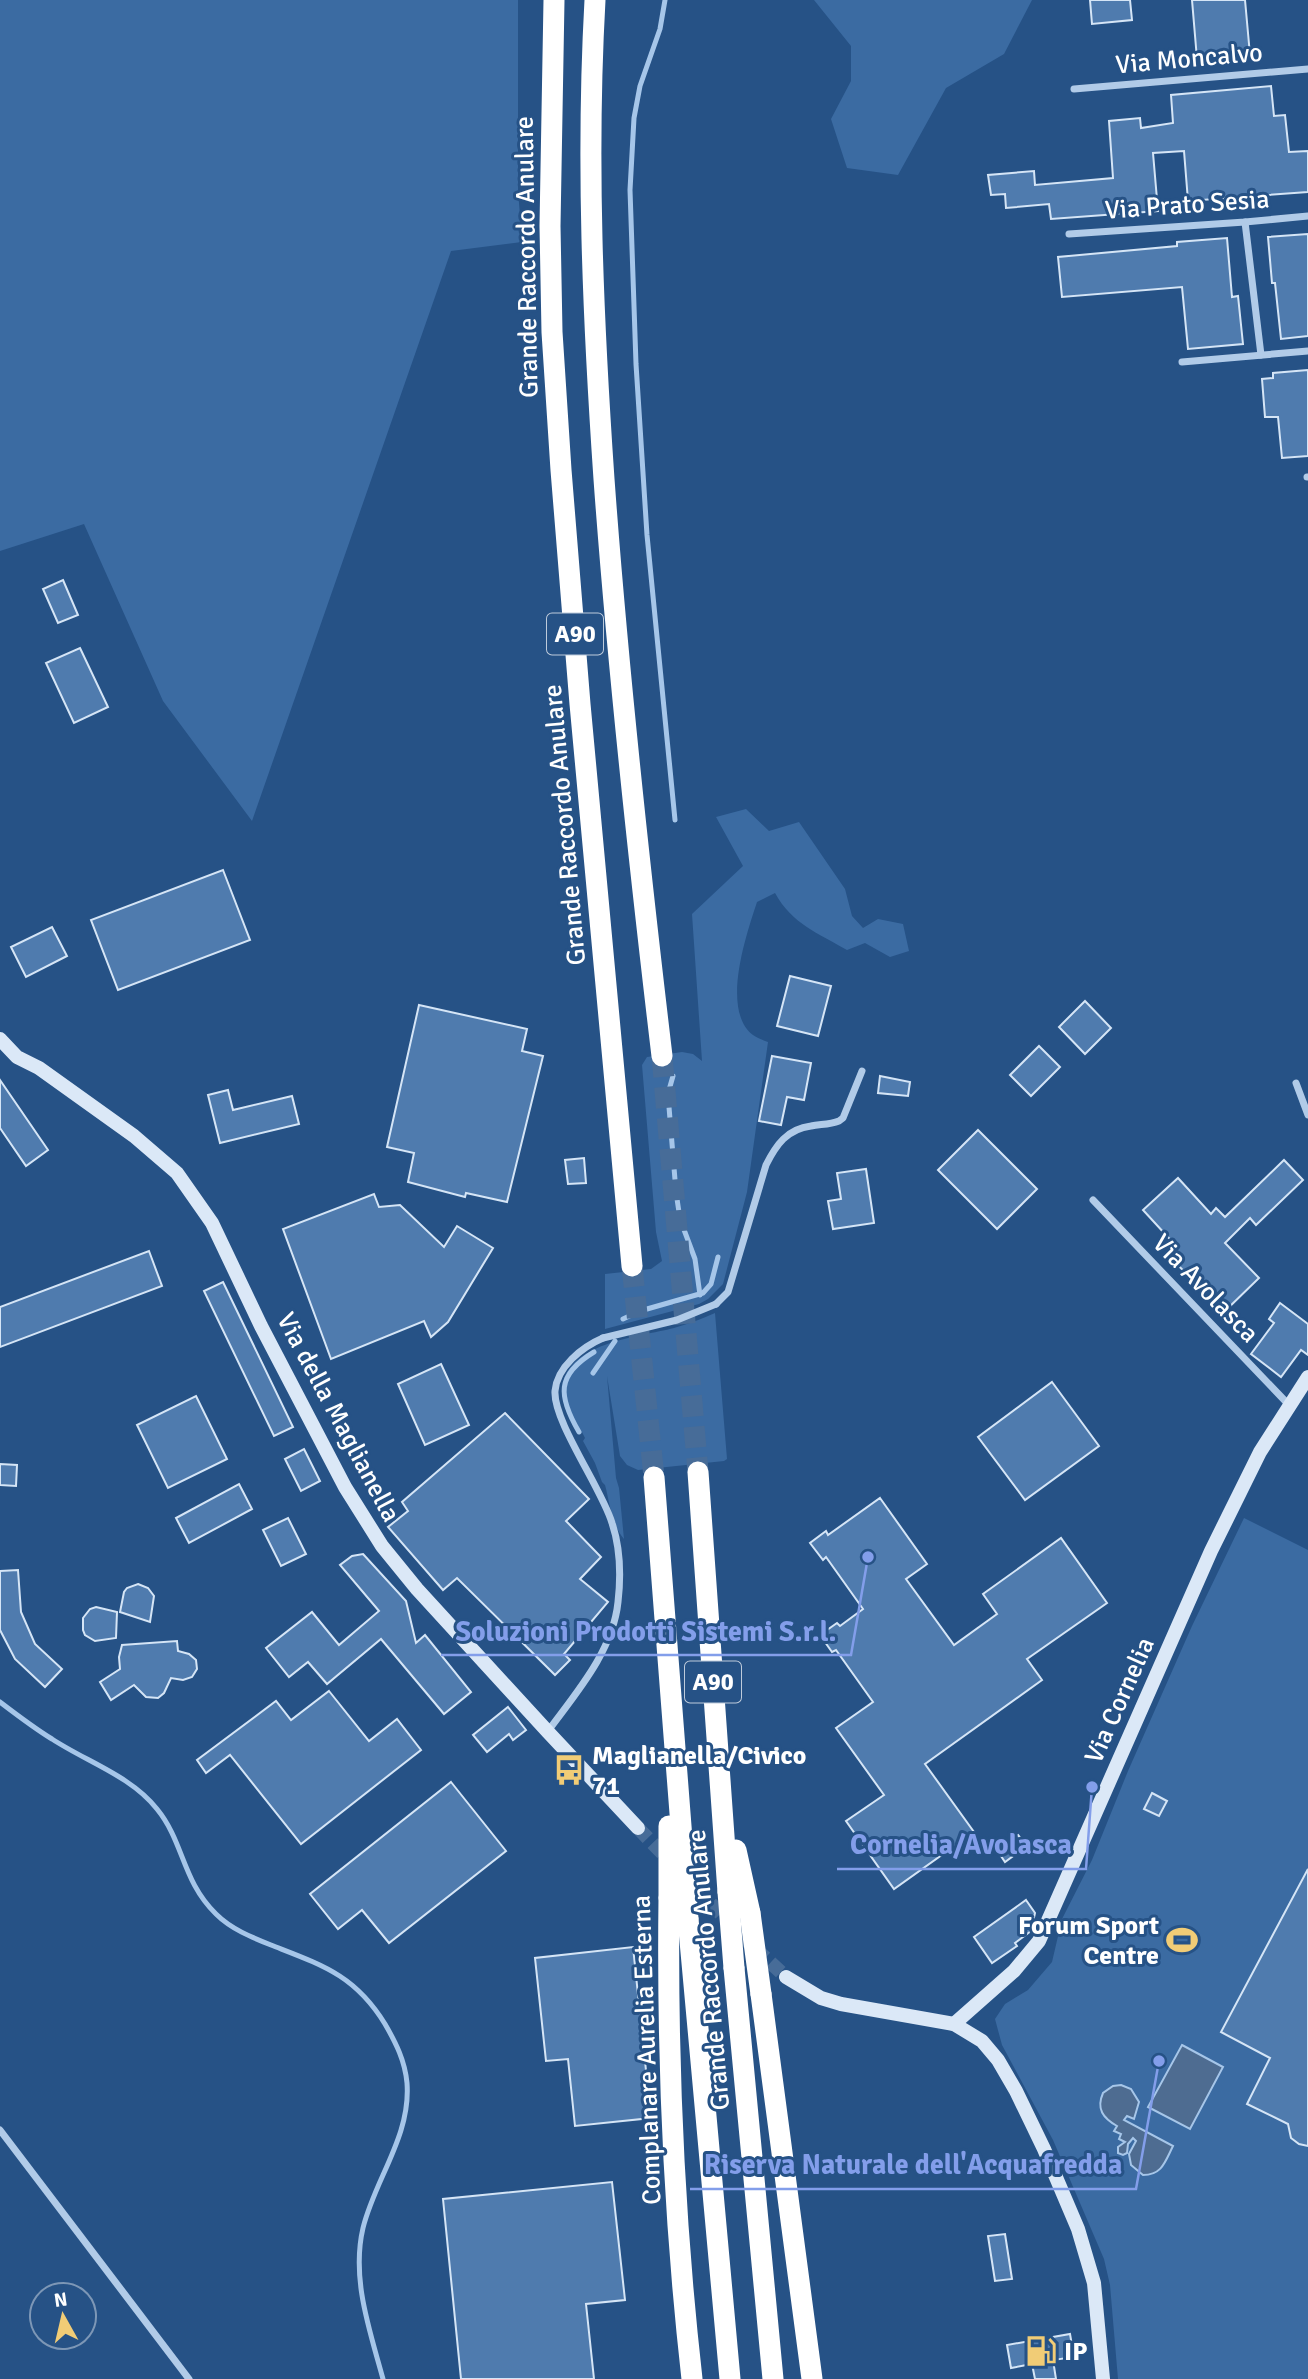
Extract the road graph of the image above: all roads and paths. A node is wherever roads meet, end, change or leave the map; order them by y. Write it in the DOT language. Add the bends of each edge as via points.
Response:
graph roads {
  1 [pos="554,0"];
  2 [pos="595,0"];
  3 [pos="1308,69"];
  4 [pos="1073,89"];
  5 [pos="1308,216"];
  6 [pos="1245,222"];
  7 [pos="1069,234"];
  8 [pos="1308,351"];
  9 [pos="1261,355"];
  10 [pos="1182,362"];
  11 [pos="0,1039"];
  12 [pos="662,1056"];
  13 [pos="862,1071"];
  14 [pos="1296,1083"];
  15 [pos="1308,1115"];
  16 [pos="1093,1200"];
  17 [pos="632,1266"];
  18 [pos="1308,1377"];
  19 [pos="1289,1405"];
  20 [pos="698,1472"];
  21 [pos="654,1477"];
  22 [pos="548,1732"];
  23 [pos="720,1782"];
  24 [pos="638,1828"];
  25 [pos="676,1832"];
  26 [pos="786,1976"];
  27 [pos="954,2024"];
  28 [pos="0,2130"];
  29 [pos="189,2379"];
  30 [pos="692,2379"];
  31 [pos="730,2379"];
  32 [pos="773,2379"];
  33 [pos="812,2379"];
  34 [pos="1103,2379"];
  1 -- 17 [label="highway, Grande Raccordo Anulare / A90" via="552,331 580,704"];
  2 -- 12 [label="highway, A90" via="594,332 627,755"];
  3 -- 4 [label="street, Via Moncalvo"];
  5 -- 6 [label="street, Via Prato Sesia"];
  6 -- 7 [label="street, Via Prato Sesia"];
  6 -- 9 [label="street"];
  8 -- 9 [label="street"];
  9 -- 10 [label="street"];
  11 -- 22 [label="street, Via della Maglianella" via="17,1056 160,1156 188,1188 212,1223 366,1523 417,1589"];
  13 -- 22 [label="street, bridge" via="843,1118 794,1130 775,1147 728,1292 716,1304 677,1320 603,1338 566,1364 555,1392 560,1416 613,1523 618,1604 604,1648"];
  14 -- 15 [label="street"];
  16 -- 19 [label="street, Via Avolasca"];
  18 -- 19 [label="street, Via Cornelia"];
  19 -- 27 [label="street, Via Cornelia" via="1211,1551 1039,1941 1014,1971"];
  20 -- 23 [label="highway, Grande Raccordo Anulare / A90"];
  21 -- 25 [label="highway, Complanare Aurelia Esterna / A90"];
  22 -- 24 [label="street, Via della Maglianella"];
  23 -- 32 [label="highway, Grande Raccordo Anulare / A90, bridge"];
  23 -- 33 [label="highway, bridge" via="750,1913"];
  25 -- 30 [label="highway, Complanare Aurelia Esterna, bridge" via="669,1898 669,2002 674,2148"];
  25 -- 31 [label="highway, Grande Raccordo Anulare, bridge"];
  26 -- 27 [label="street" via="821,1998 841,2004"];
  27 -- 34 [label="street" via="982,2041 1005,2070 1070,2206 1094,2283"];
  28 -- 29 [label="street"];
}
